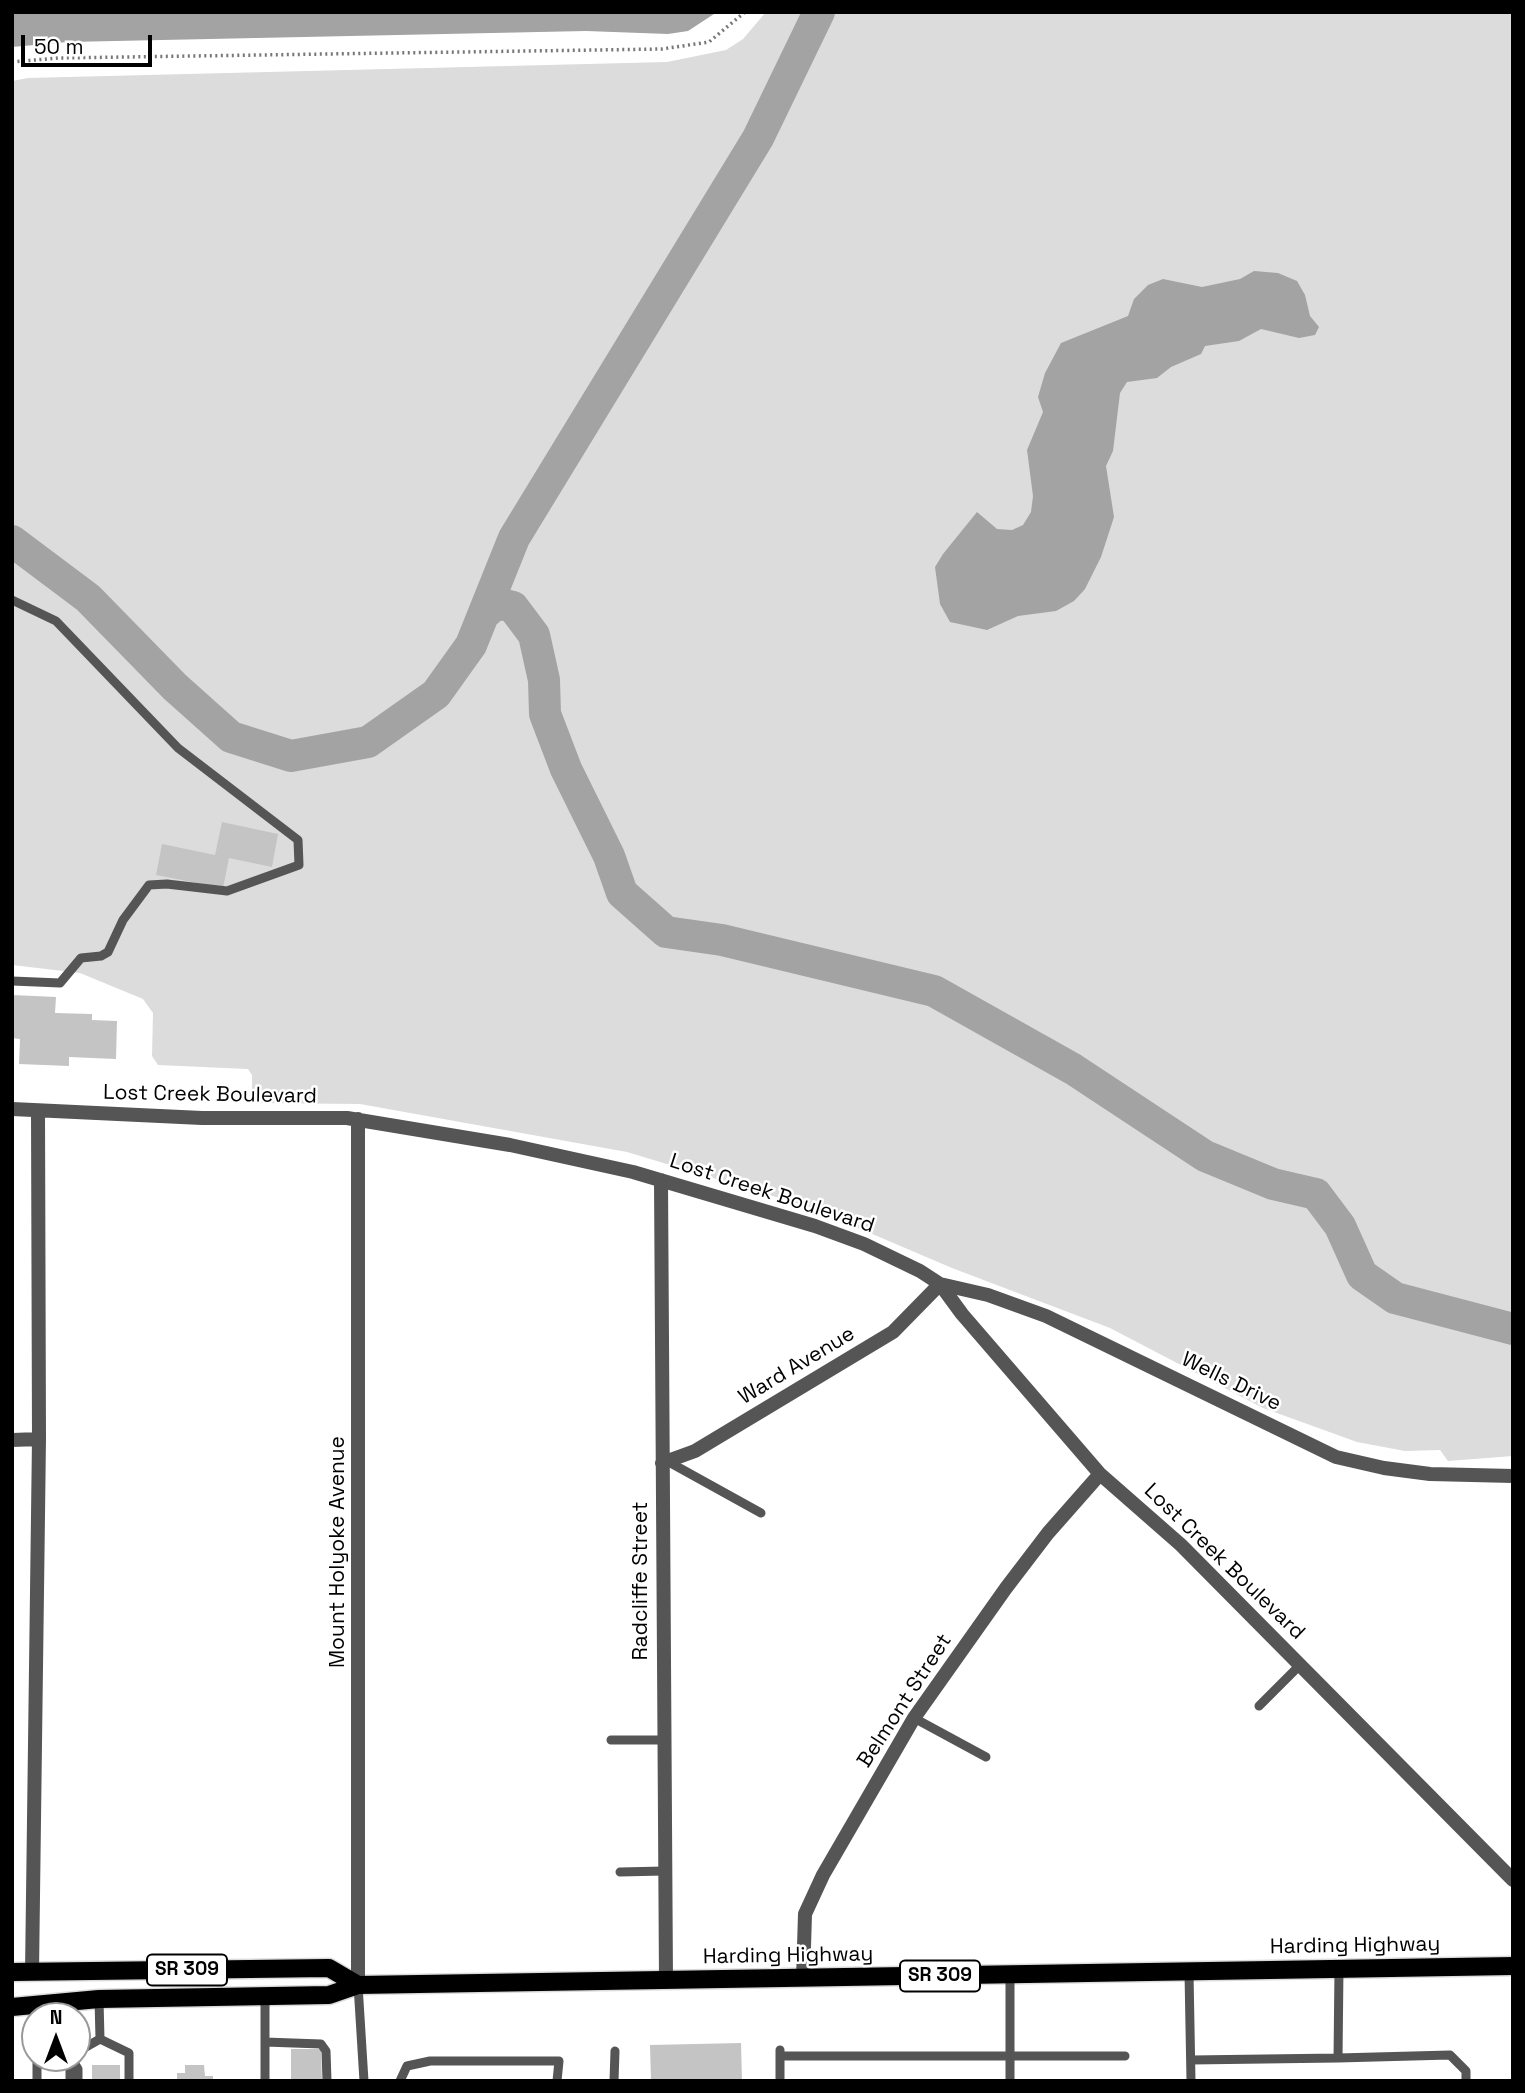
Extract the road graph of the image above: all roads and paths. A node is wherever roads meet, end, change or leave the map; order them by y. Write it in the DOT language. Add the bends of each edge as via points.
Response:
graph roads {
  1 [pos="745,12"];
  2 [pos="12,62"];
  3 [pos="12,600"];
  4 [pos="12,981"];
  5 [pos="12,1109"];
  6 [pos="38,1111"];
  7 [pos="358,1119"];
  8 [pos="661,1180"];
  9 [pos="940,1284"];
  10 [pos="12,1440"];
  11 [pos="39,1440"];
  12 [pos="664,1462"];
  13 [pos="1100,1474"];
  14 [pos="1513,1476"];
  15 [pos="761,1513"];
  16 [pos="1300,1665"];
  17 [pos="1259,1706"];
  18 [pos="914,1718"];
  19 [pos="611,1740"];
  20 [pos="663,1740"];
  21 [pos="986,1757"];
  22 [pos="664,1871"];
  23 [pos="620,1872"];
  24 [pos="1513,1880"];
  25 [pos="1513,1966"];
  26 [pos="1339,1969"];
  27 [pos="12,1972"];
  28 [pos="32,1972"];
  29 [pos="1189,1973"];
  30 [pos="1010,1975"];
  31 [pos="803,1979"];
  32 [pos="666,1981"];
  33 [pos="358,1985"];
  34 [pos="265,1997"];
  35 [pos="99,1998"];
  36 [pos="78,2002"];
  37 [pos="100,2039"];
  38 [pos="265,2042"];
  39 [pos="91,2044"];
  40 [pos="614,2051"];
  41 [pos="1010,2055"];
  42 [pos="1125,2056"];
  43 [pos="1338,2058"];
  44 [pos="1191,2060"];
  45 [pos="129,2066"];
  46 [pos="122,2081"];
  47 [pos="129,2081"];
  48 [pos="265,2081"];
  49 [pos="327,2081"];
  50 [pos="365,2081"];
  51 [pos="400,2081"];
  52 [pos="556,2081"];
  53 [pos="614,2081"];
  54 [pos="780,2081"];
  55 [pos="1010,2081"];
  56 [pos="1191,2081"];
  57 [pos="1466,2081"];
  1 -- 2 [label="path" via="709,42 662,49"];
  3 -- 4 [label="lane" via="56,621 178,748 298,840 299,865 227,891 149,886 123,920 108,952 80,958 60,983"];
  5 -- 6 [label="street, Lost Creek Boulevard"];
  6 -- 7 [label="street, Lost Creek Boulevard"];
  6 -- 11 [label="street"];
  7 -- 8 [label="street, Lost Creek Boulevard" via="575,1158"];
  7 -- 33 [label="street, Mount Holyoke Avenue"];
  8 -- 9 [label="street, Lost Creek Boulevard" via="852,1240"];
  8 -- 12 [label="street, Radcliffe Street"];
  9 -- 12 [label="street, Ward Avenue" via="893,1332 717,1438"];
  9 -- 13 [label="street, Lost Creek Boulevard"];
  9 -- 14 [label="street, Wells Drive" via="1046,1316 1336,1457 1430,1474"];
  10 -- 11 [label="street"];
  11 -- 28 [label="street"];
  12 -- 15 [label="lane"];
  12 -- 20 [label="street, Radcliffe Street"];
  13 -- 16 [label="street, Lost Creek Boulevard" via="1181,1545"];
  13 -- 18 [label="street, Belmont Street" via="1048,1532"];
  16 -- 17 [label="lane"];
  16 -- 24 [label="street, Lost Creek Boulevard"];
  18 -- 21 [label="lane"];
  18 -- 31 [label="street, Belmont Street" via="822,1875 805,1914"];
  19 -- 20 [label="lane"];
  20 -- 22 [label="street, Radcliffe Street"];
  22 -- 23 [label="lane"];
  22 -- 32 [label="street, Radcliffe Street"];
  25 -- 26 [label="main road, Harding Highway / SR 309"];
  26 -- 29 [label="main road, Harding Highway / SR 309"];
  26 -- 43 [label="lane"];
  27 -- 28 [label="main road, Harding Highway / SR 309"];
  28 -- 33 [label="main road, Harding Highway / SR 309" via="329,1968"];
  29 -- 30 [label="main road, Harding Highway / SR 309"];
  29 -- 44 [label="lane"];
  30 -- 31 [label="main road, Harding Highway / SR 309"];
  30 -- 41 [label="lane"];
  31 -- 32 [label="main road, Harding Highway / SR 309"];
  32 -- 33 [label="main road, Harding Highway / SR 309"];
  33 -- 34 [label="main road, Harding Highway / SR 309" via="329,1995"];
  33 -- 50 [label="lane"];
  34 -- 35 [label="main road, Harding Highway / SR 309"];
  34 -- 38 [label="lane"];
  35 -- 36 [label="main road, Harding Highway / SR 309"];
  35 -- 37 [label="lane"];
  37 -- 39 [label="lane"];
  37 -- 45 [label="lane" via="129,2053"];
  38 -- 48 [label="lane"];
  38 -- 49 [label="lane" via="321,2044 326,2051"];
  40 -- 53 [label="lane"];
  41 -- 42 [label="lane"];
  41 -- 54 [label="lane" via="780,2053"];
  41 -- 55 [label="lane"];
  43 -- 44 [label="lane"];
  43 -- 57 [label="lane" via="1450,2055 1466,2071"];
  44 -- 56 [label="lane"];
  45 -- 46 [label="lane"];
  45 -- 47 [label="lane"];
  51 -- 52 [label="lane" via="404,2070 420,2061 559,2061"];
}
